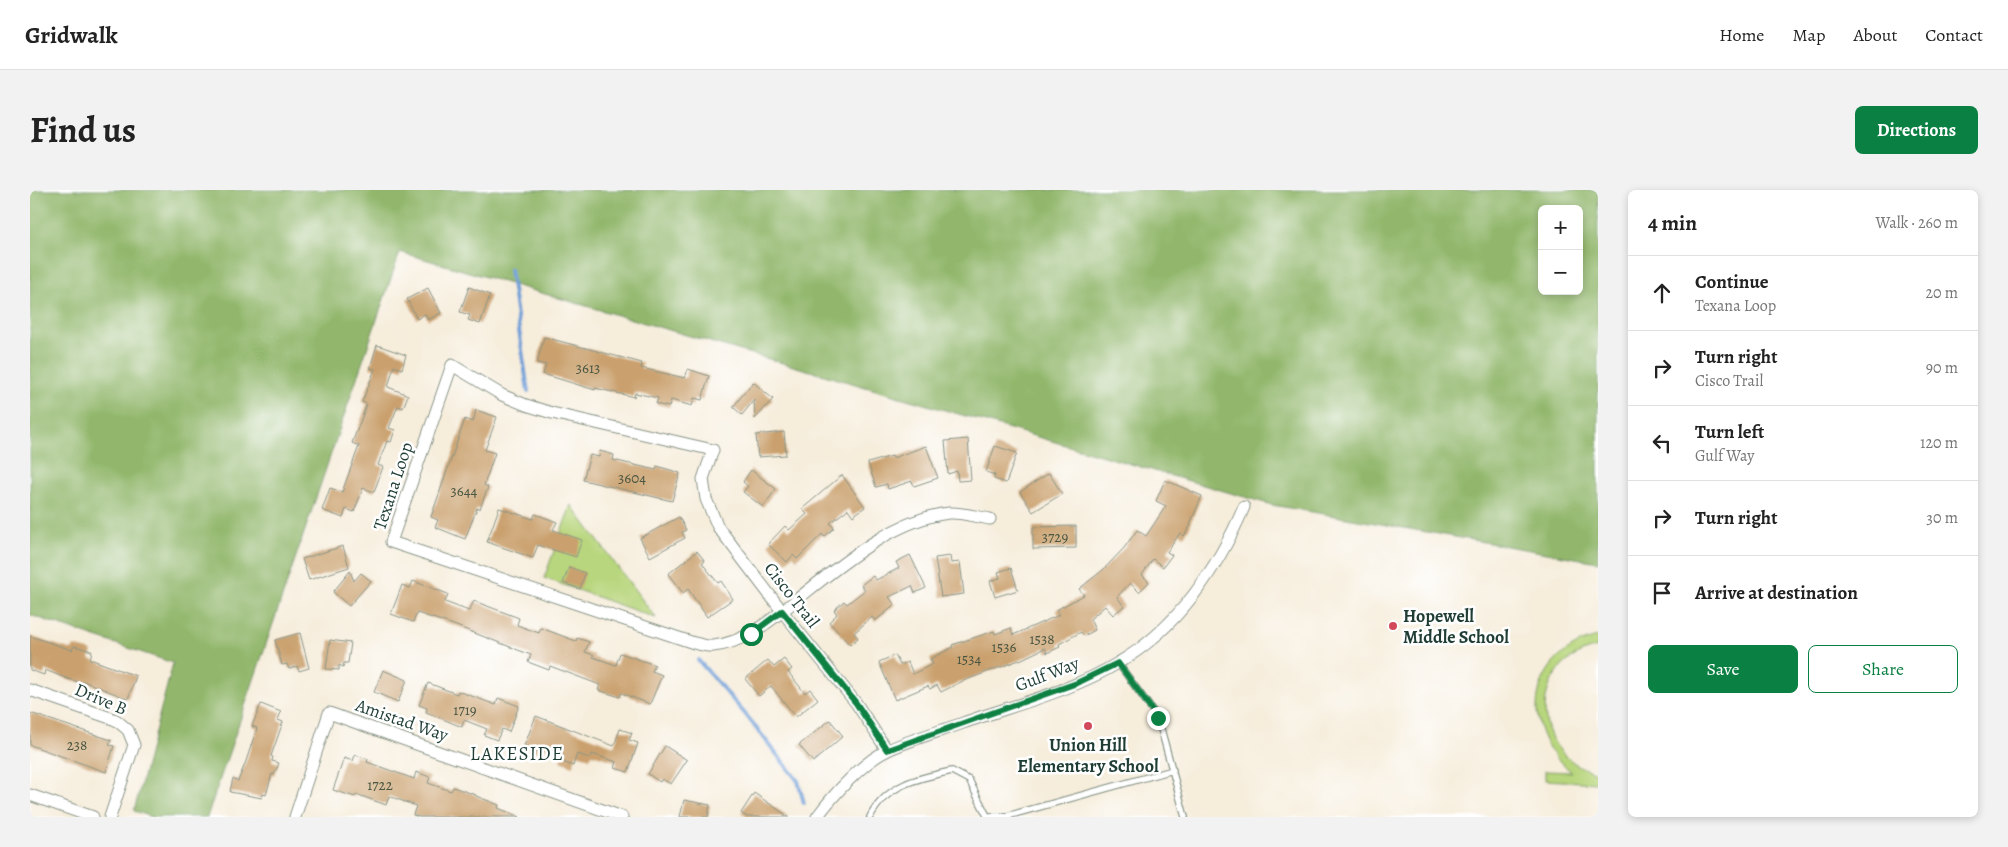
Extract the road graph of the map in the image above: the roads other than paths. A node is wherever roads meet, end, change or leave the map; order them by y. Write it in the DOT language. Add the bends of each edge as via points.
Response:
graph roads {
  1 [pos="713,450"];
  2 [pos="1244,507"];
  3 [pos="990,519"];
  4 [pos="782,611"];
  5 [pos="1118,663"];
  6 [pos="30,690"];
  7 [pos="887,750"];
  8 [pos="1173,770"];
  9 [pos="30,796"];
  10 [pos="93,817"];
  11 [pos="110,817"];
  12 [pos="295,817"];
  13 [pos="622,817"];
  14 [pos="817,817"];
  15 [pos="870,817"];
  16 [pos="1185,817"];
  1 -- 4 [label="street, Cisco Trail" via="703,479 711,515"];
  1 -- 4 [label="street, Texana Loop" via="526,405 452,366 391,542 711,647 751,634"];
  2 -- 5 [label="street, Gulf Way" via="1231,538 1185,605 1165,626"];
  3 -- 4 [label="street" via="950,513 914,522 876,542"];
  4 -- 7 [label="street, Cisco Trail" via="856,703"];
  5 -- 7 [label="street, Gulf Way" via="1077,683"];
  5 -- 8 [label="lane" via="1158,718"];
  6 -- 11 [label="street, Drive B" via="116,720 128,730 134,745"];
  7 -- 14 [label="street, Gulf Way" via="853,775"];
  8 -- 15 [label="lane" via="1007,816 987,816 969,780 952,771 923,777 895,788 877,804"];
  8 -- 16 [label="lane"];
  9 -- 10 [label="street"];
  12 -- 13 [label="street, Amistad Way" via="329,714"];
}
